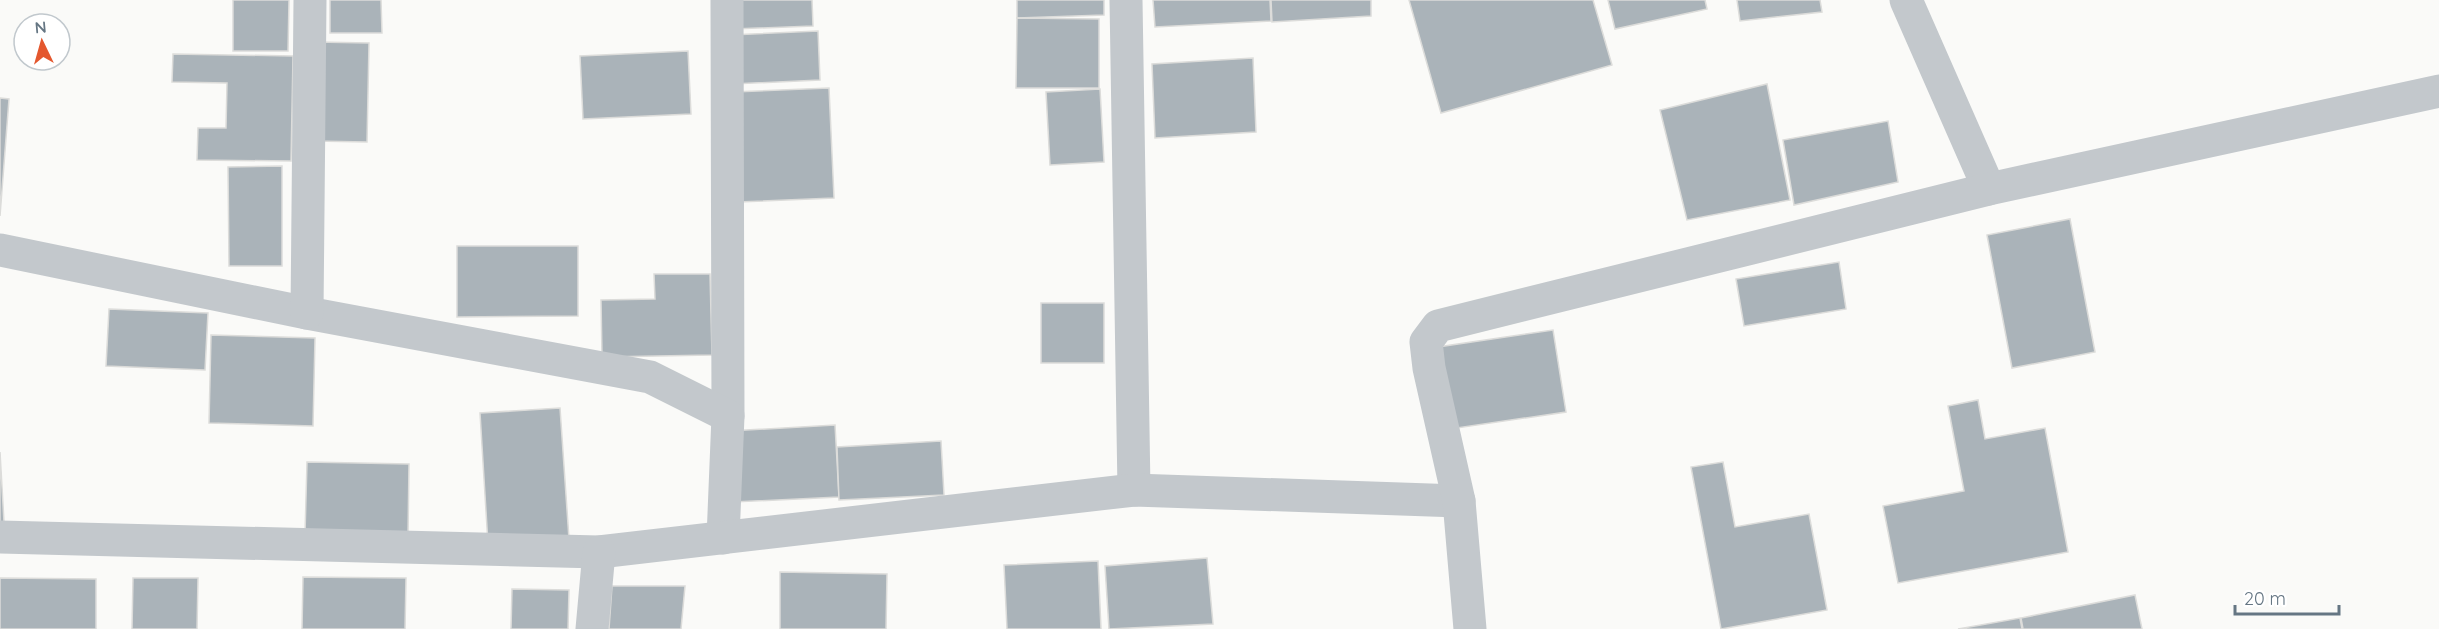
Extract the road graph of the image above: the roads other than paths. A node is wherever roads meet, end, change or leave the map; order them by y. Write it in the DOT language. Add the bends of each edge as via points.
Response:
graph roads {
  1 [pos="310,0"];
  2 [pos="728,0"];
  3 [pos="1126,0"];
  4 [pos="1906,0"];
  5 [pos="2439,91"];
  6 [pos="1989,189"];
  7 [pos="0,250"];
  8 [pos="306,314"];
  9 [pos="728,416"];
  10 [pos="1134,490"];
  11 [pos="1459,501"];
  12 [pos="0,537"];
  13 [pos="723,538"];
  14 [pos="599,552"];
  15 [pos="592,629"];
  16 [pos="1470,629"];
  1 -- 8 [label="street"];
  2 -- 9 [label="street"];
  3 -- 10 [label="street"];
  4 -- 6 [label="street"];
  5 -- 6 [label="street"];
  6 -- 11 [label="street" via="1437,326 1426,342 1429,368"];
  7 -- 8 [label="street"];
  8 -- 9 [label="street" via="650,377"];
  9 -- 13 [label="street"];
  10 -- 11 [label="street"];
  10 -- 13 [label="street"];
  11 -- 16 [label="street"];
  12 -- 14 [label="street"];
  13 -- 14 [label="street"];
  14 -- 15 [label="street"];
}
